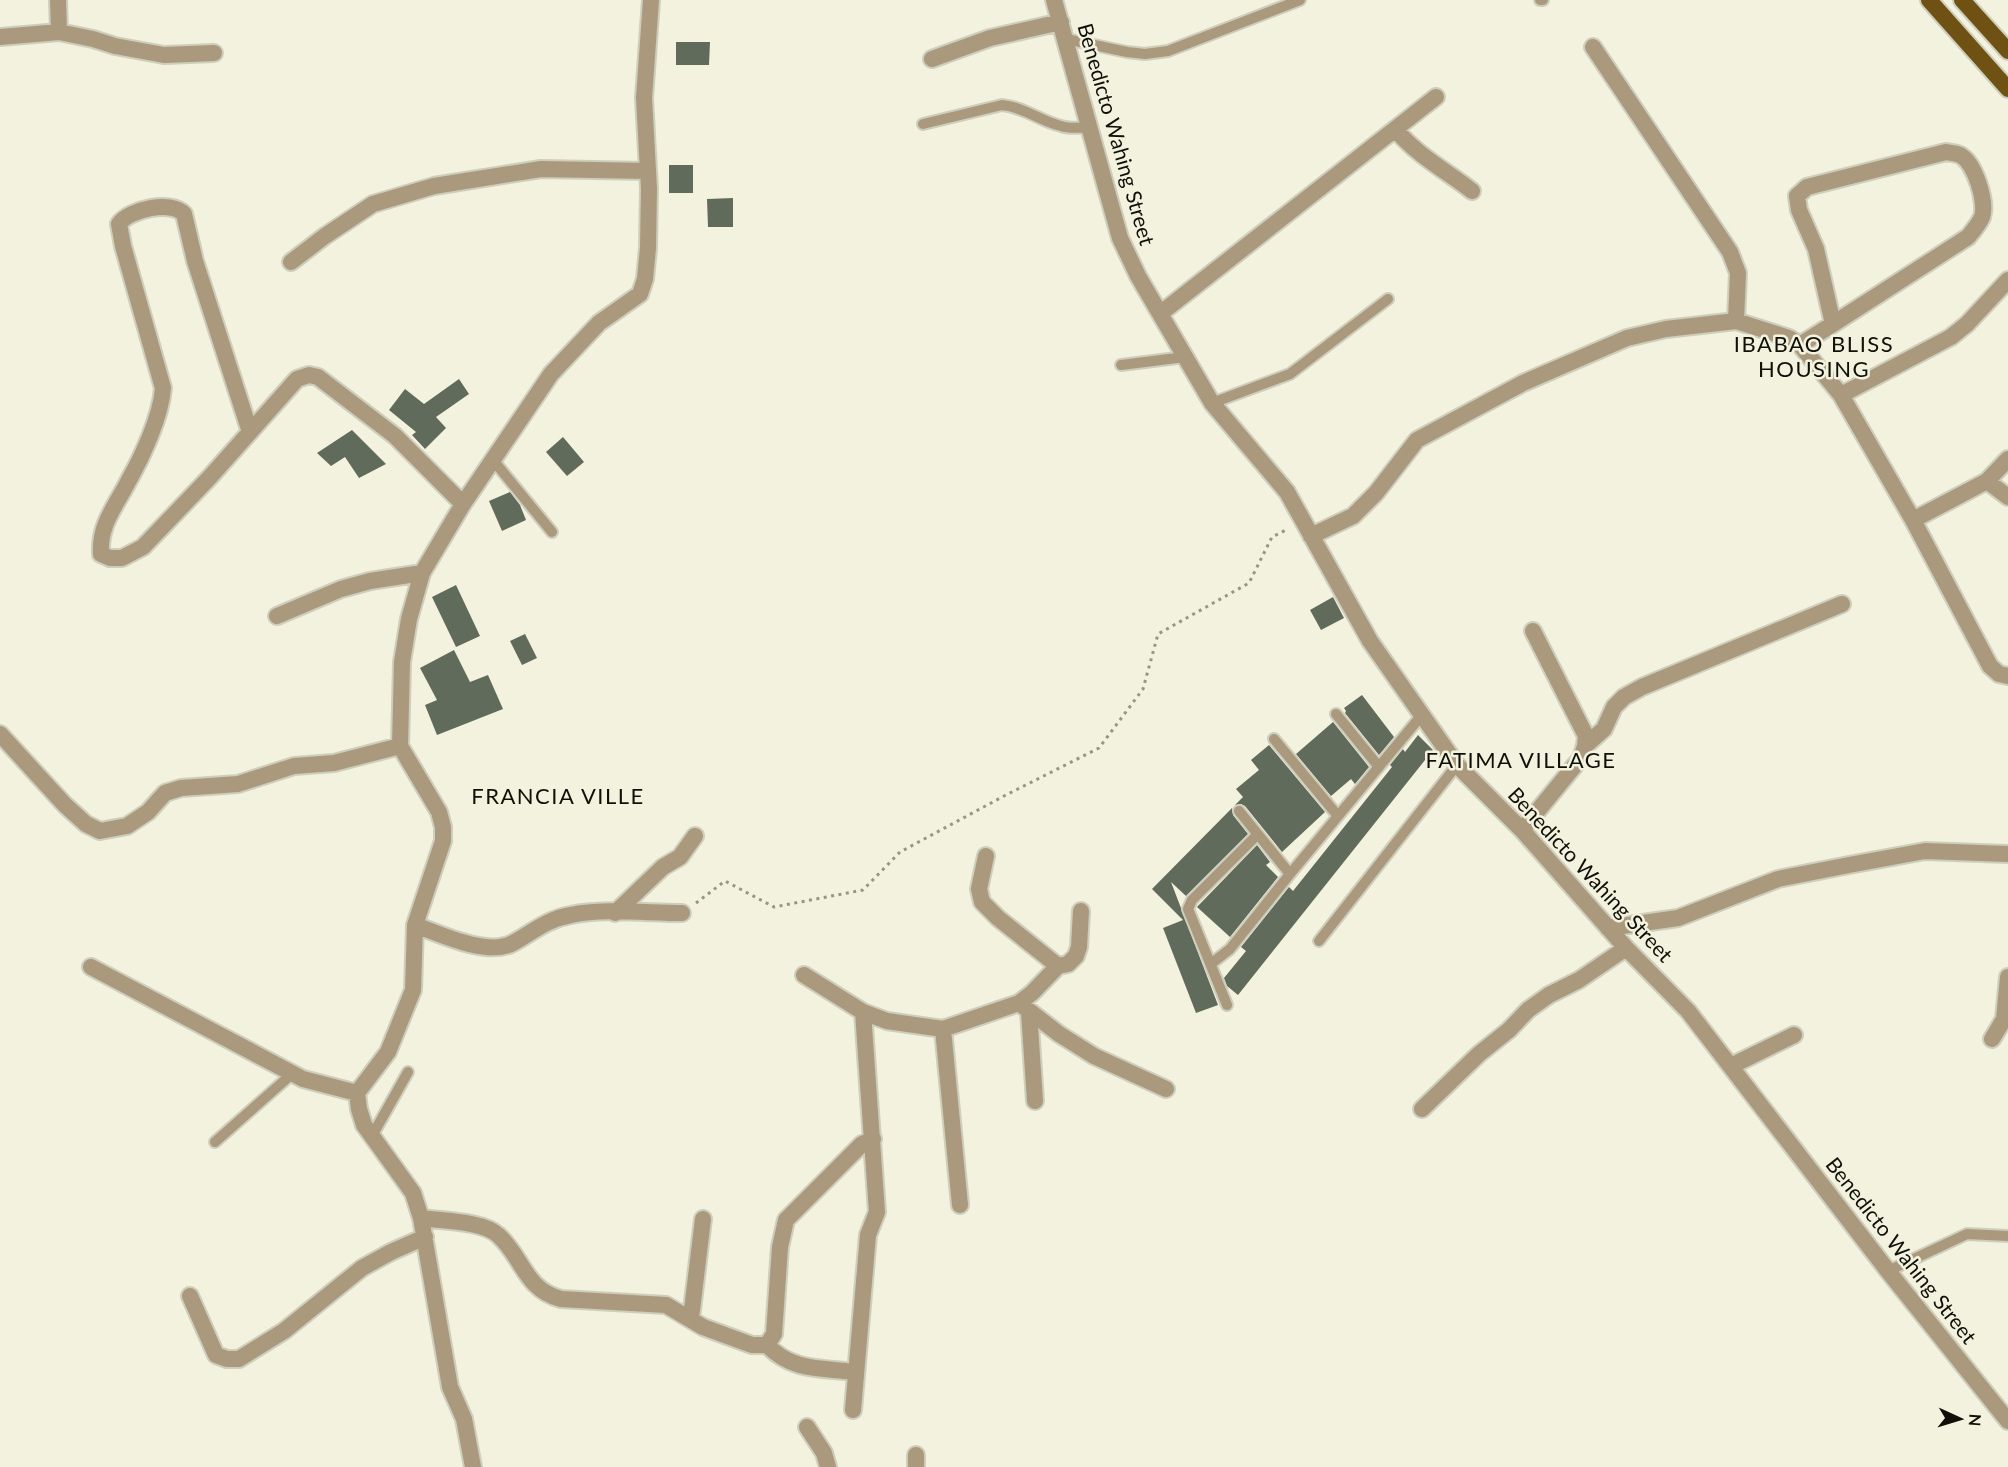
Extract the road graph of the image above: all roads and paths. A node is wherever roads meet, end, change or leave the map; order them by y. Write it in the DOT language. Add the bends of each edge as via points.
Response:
graph roads {
  1 [pos="58,0"];
  2 [pos="1054,0"];
  3 [pos="1300,0"];
  4 [pos="1929,0"];
  5 [pos="1962,0"];
  6 [pos="652,1"];
  7 [pos="1061,22"];
  8 [pos="59,32"];
  9 [pos="0,38"];
  10 [pos="1066,39"];
  11 [pos="1593,47"];
  12 [pos="2008,51"];
  13 [pos="214,53"];
  14 [pos="932,59"];
  15 [pos="2008,89"];
  16 [pos="1436,97"];
  17 [pos="922,124"];
  18 [pos="1089,127"];
  19 [pos="1395,129"];
  20 [pos="648,171"];
  21 [pos="1472,191"];
  22 [pos="291,262"];
  23 [pos="2008,280"];
  24 [pos="1388,299"];
  25 [pos="1161,313"];
  26 [pos="1736,321"];
  27 [pos="1833,324"];
  28 [pos="1800,345"];
  29 [pos="1185,357"];
  30 [pos="1121,365"];
  31 [pos="1841,395"];
  32 [pos="1212,403"];
  33 [pos="250,432"];
  34 [pos="2008,459"];
  35 [pos="493,460"];
  36 [pos="1988,481"];
  37 [pos="2008,497"];
  38 [pos="463,504"];
  39 [pos="1913,520"];
  40 [pos="1307,529"];
  41 [pos="552,532"];
  42 [pos="422,573"];
  43 [pos="1842,604"];
  44 [pos="278,616"];
  45 [pos="1533,631"];
  46 [pos="2008,676"];
  47 [pos="1336,714"];
  48 [pos="1422,716"];
  49 [pos="0,734"];
  50 [pos="1274,739"];
  51 [pos="400,746"];
  52 [pos="1585,746"];
  53 [pos="1457,765"];
  54 [pos="1379,767"];
  55 [pos="1239,811"];
  56 [pos="1338,816"];
  57 [pos="1522,830"];
  58 [pos="1257,835"];
  59 [pos="695,836"];
  60 [pos="2008,854"];
  61 [pos="986,856"];
  62 [pos="1290,873"];
  63 [pos="1081,911"];
  64 [pos="615,913"];
  65 [pos="682,913"];
  66 [pos="415,925"];
  67 [pos="1608,928"];
  68 [pos="1319,940"];
  69 [pos="1626,948"];
  70 [pos="1212,963"];
  71 [pos="1058,966"];
  72 [pos="91,968"];
  73 [pos="804,975"];
  74 [pos="2008,977"];
  75 [pos="1227,1005"];
  76 [pos="1024,1007"];
  77 [pos="863,1012"];
  78 [pos="943,1029"];
  79 [pos="1794,1035"];
  80 [pos="1992,1039"];
  81 [pos="1731,1066"];
  82 [pos="408,1072"];
  83 [pos="293,1073"];
  84 [pos="1166,1089"];
  85 [pos="357,1093"];
  86 [pos="1035,1101"];
  87 [pos="1422,1109"];
  88 [pos="372,1136"];
  89 [pos="873,1139"];
  90 [pos="215,1142"];
  91 [pos="960,1205"];
  92 [pos="421,1218"];
  93 [pos="703,1219"];
  94 [pos="2008,1236"];
  95 [pos="425,1237"];
  96 [pos="1888,1271"];
  97 [pos="190,1296"];
  98 [pos="692,1318"];
  99 [pos="767,1345"];
  100 [pos="855,1372"];
  101 [pos="853,1410"];
  102 [pos="2008,1420"];
  103 [pos="807,1426"];
  104 [pos="473,1467"];
  105 [pos="828,1467"];
  1 -- 8 [label="street"];
  2 -- 7 [label="street, Benedicto Wahing Street"];
  3 -- 10 [label="lane" via="1168,51 1127,52"];
  4 -- 15 [label="main road"];
  5 -- 12 [label="main road"];
  6 -- 20 [label="street" via="644,98"];
  7 -- 10 [label="street, Benedicto Wahing Street"];
  7 -- 14 [label="street" via="990,38"];
  8 -- 9 [label="street"];
  8 -- 13 [label="street" via="164,55"];
  10 -- 18 [label="street, Benedicto Wahing Street"];
  11 -- 26 [label="street" via="1730,252 1738,273"];
  16 -- 19 [label="street"];
  17 -- 18 [label="lane" via="1002,105 1016,106 1058,126"];
  18 -- 25 [label="street, Benedicto Wahing Street" via="1120,238"];
  19 -- 21 [label="street" via="1422,156"];
  19 -- 25 [label="street"];
  20 -- 22 [label="street" via="541,169 434,186 373,204"];
  20 -- 35 [label="street" via="648,248 640,294 599,323 551,374"];
  23 -- 31 [label="street" via="1951,338"];
  24 -- 32 [label="lane" via="1290,374"];
  25 -- 29 [label="street, Benedicto Wahing Street"];
  26 -- 28 [label="street"];
  26 -- 40 [label="street" via="1627,338 1523,383 1417,440 1353,516"];
  27 -- 27 [label="street" via="1968,237 1984,209 1982,192 1969,162 1946,152 1807,187 1797,196 1816,249"];
  27 -- 28 [label="street"];
  28 -- 31 [label="street"];
  29 -- 30 [label="lane"];
  29 -- 32 [label="street, Benedicto Wahing Street"];
  31 -- 39 [label="street"];
  32 -- 40 [label="street, Benedicto Wahing Street" via="1287,492"];
  33 -- 33 [label="street" via="143,547 122,558 101,554 100,539 109,514 130,480 162,404 163,388 123,246 119,224 122,219 165,206 180,208 184,214 195,261"];
  33 -- 38 [label="street" via="297,379 318,377 395,436"];
  34 -- 36 [label="street"];
  35 -- 38 [label="street"];
  35 -- 41 [label="lane"];
  36 -- 37 [label="street"];
  36 -- 39 [label="street"];
  38 -- 42 [label="street"];
  39 -- 46 [label="street" via="1990,666"];
  40 -- 48 [label="street, Benedicto Wahing Street" via="1370,641"];
  40 -- 65 [label="path" via="1272,537 1249,583 1158,634 1143,689 1099,748 900,852 862,890 774,907 725,881"];
  42 -- 44 [label="street" via="341,589"];
  42 -- 51 [label="street" via="402,662"];
  43 -- 52 [label="street" via="1642,687 1614,707 1604,729"];
  45 -- 52 [label="street" via="1586,736"];
  47 -- 54 [label="lane"];
  48 -- 53 [label="street, Benedicto Wahing Street"];
  48 -- 54 [label="lane"];
  49 -- 51 [label="street" via="65,805 99,831 127,826 148,812 165,793 181,788 238,784 294,766 334,763"];
  50 -- 56 [label="lane"];
  51 -- 66 [label="street" via="444,827 443,841"];
  52 -- 57 [label="street" via="1581,758"];
  53 -- 57 [label="street, Benedicto Wahing Street"];
  53 -- 68 [label="lane"];
  54 -- 56 [label="lane"];
  55 -- 58 [label="lane"];
  56 -- 62 [label="lane"];
  57 -- 67 [label="street, Benedicto Wahing Street"];
  58 -- 62 [label="lane"];
  58 -- 70 [label="lane" via="1192,900 1188,909"];
  59 -- 64 [label="street" via="680,857 663,867"];
  60 -- 67 [label="street" via="1925,851 1849,865 1778,879 1678,918"];
  61 -- 71 [label="street" via="979,889 982,902"];
  62 -- 70 [label="lane" via="1230,949"];
  63 -- 71 [label="street" via="1076,956 1068,964"];
  64 -- 65 [label="street"];
  64 -- 66 [label="street" via="567,915 548,921 510,945 486,947 472,946"];
  66 -- 85 [label="street" via="413,990 388,1052"];
  67 -- 69 [label="street, Benedicto Wahing Street"];
  69 -- 81 [label="street, Benedicto Wahing Street" via="1688,1011"];
  69 -- 87 [label="street" via="1528,1010"];
  70 -- 75 [label="lane"];
  71 -- 76 [label="street"];
  72 -- 83 [label="street"];
  73 -- 77 [label="street"];
  74 -- 80 [label="street" via="2004,1019"];
  76 -- 78 [label="street"];
  76 -- 84 [label="street" via="1094,1056"];
  76 -- 86 [label="street"];
  77 -- 78 [label="street" via="887,1021"];
  77 -- 89 [label="street"];
  78 -- 91 [label="street"];
  79 -- 81 [label="street"];
  81 -- 96 [label="street, Benedicto Wahing Street"];
  82 -- 88 [label="lane"];
  83 -- 85 [label="street"];
  83 -- 90 [label="lane"];
  85 -- 88 [label="street" via="364,1125"];
  88 -- 92 [label="street" via="413,1193"];
  89 -- 99 [label="street" via="862,1143 786,1220 780,1247 774,1334"];
  89 -- 100 [label="street" via="878,1212 868,1235"];
  92 -- 95 [label="street"];
  92 -- 98 [label="street" via="482,1226 497,1234 539,1290 550,1296 666,1305"];
  93 -- 98 [label="street"];
  94 -- 96 [label="lane" via="1967,1234"];
  95 -- 97 [label="street" via="362,1268 284,1331 239,1359 216,1355"];
  95 -- 104 [label="street" via="450,1387 464,1419"];
  96 -- 102 [label="street, Benedicto Wahing Street"];
  98 -- 99 [label="street" via="703,1327 752,1345"];
  99 -- 100 [label="street" via="794,1365"];
  100 -- 101 [label="street"];
  103 -- 105 [label="street"];
}
